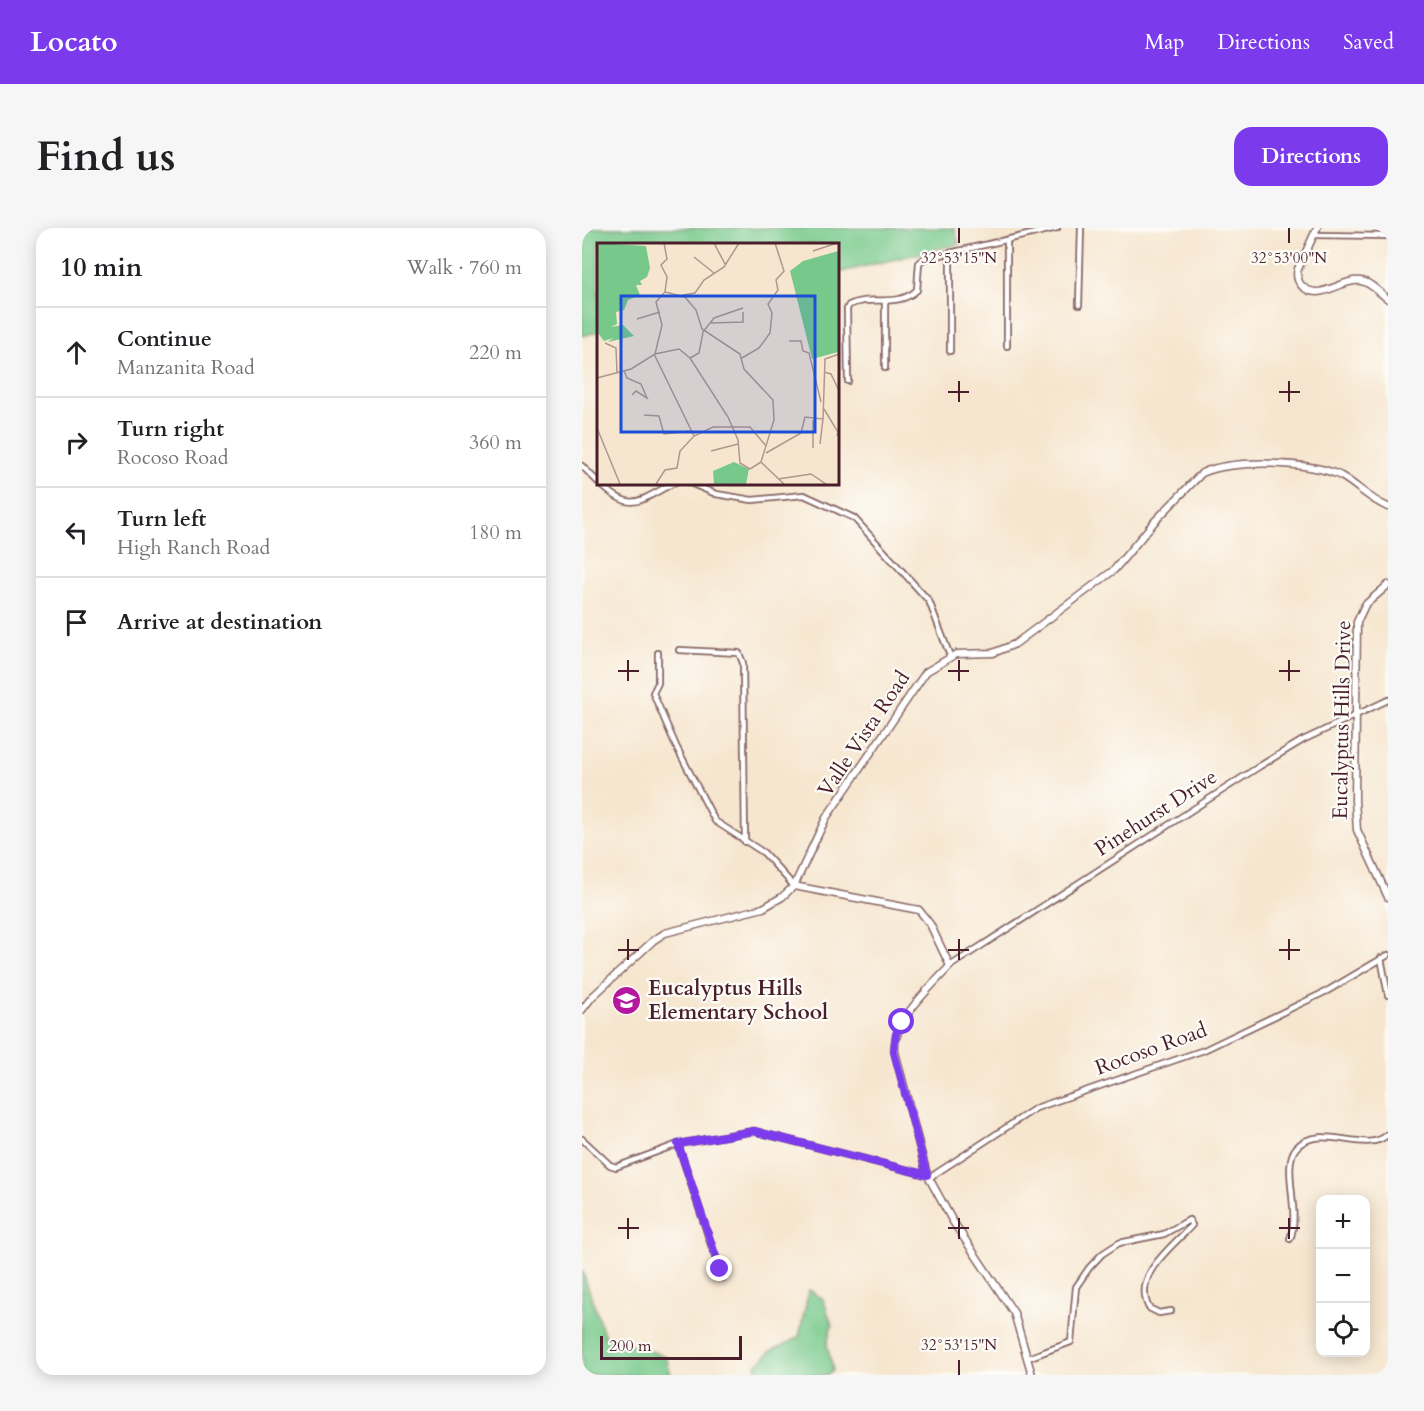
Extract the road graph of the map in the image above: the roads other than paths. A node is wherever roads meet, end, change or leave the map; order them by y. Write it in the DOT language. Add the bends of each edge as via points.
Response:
graph roads {
  1 [pos="1057,228"];
  2 [pos="1082,228"];
  3 [pos="1316,232"];
  4 [pos="1388,236"];
  5 [pos="1006,240"];
  6 [pos="950,253"];
  7 [pos="1388,299"];
  8 [pos="885,302"];
  9 [pos="1079,305"];
  10 [pos="1006,346"];
  11 [pos="950,351"];
  12 [pos="885,369"];
  13 [pos="848,381"];
  14 [pos="582,466"];
  15 [pos="597,481"];
  16 [pos="600,484"];
  17 [pos="672,484"];
  18 [pos="692,484"];
  19 [pos="1388,507"];
  20 [pos="1388,585"];
  21 [pos="678,650"];
  22 [pos="658,653"];
  23 [pos="950,656"];
  24 [pos="1388,700"];
  25 [pos="1355,715"];
  26 [pos="745,842"];
  27 [pos="795,886"];
  28 [pos="1388,897"];
  29 [pos="1388,955"];
  30 [pos="1381,958"];
  31 [pos="950,966"];
  32 [pos="1388,995"];
  33 [pos="582,1010"];
  34 [pos="1388,1134"];
  35 [pos="582,1139"];
  36 [pos="678,1144"];
  37 [pos="928,1176"];
  38 [pos="1290,1239"];
  39 [pos="722,1278"];
  40 [pos="1171,1311"];
  41 [pos="1028,1358"];
  42 [pos="1032,1375"];
  1 -- 5 [label="street"];
  2 -- 9 [label="street"];
  3 -- 4 [label="street"];
  3 -- 7 [label="street" via="1296,276 1307,290 1326,291 1347,280 1363,280"];
  5 -- 6 [label="street"];
  5 -- 10 [label="street"];
  6 -- 8 [label="street" via="919,263 917,290 897,301"];
  6 -- 11 [label="street"];
  8 -- 12 [label="street"];
  8 -- 13 [label="street" via="853,303 847,307"];
  14 -- 15 [label="street"];
  16 -- 17 [label="street" via="617,500 632,503"];
  18 -- 23 [label="street" via="716,494 752,500 804,495 854,518 929,600"];
  19 -- 23 [label="street, Valle Vista Road" via="1340,476 1315,469 1251,465 1211,468 1174,500 1114,570 1014,644 993,653"];
  20 -- 25 [label="street, Eucalyptus Hills Drive" via="1365,605 1357,622"];
  21 -- 26 [label="street" via="733,651 739,653 743,663"];
  22 -- 26 [label="street" via="658,683 653,693 676,746 715,821"];
  23 -- 27 [label="street, Valle Vista Road" via="926,672 861,765 826,818"];
  24 -- 25 [label="street, Pinehurst Drive"];
  25 -- 28 [label="street, Eucalyptus Hills Drive" via="1357,830"];
  25 -- 31 [label="street, Pinehurst Drive" via="1260,766"];
  26 -- 27 [label="street" via="764,854"];
  27 -- 31 [label="street" via="919,910"];
  27 -- 33 [label="street" via="762,908 665,933"];
  29 -- 30 [label="street, Rocoso Road"];
  30 -- 32 [label="street"];
  30 -- 37 [label="street, Rocoso Road" via="1328,991 1204,1050 1036,1108"];
  31 -- 37 [label="street" via="900,1026 894,1040"];
  34 -- 38 [label="street" via="1376,1142 1323,1138 1296,1148 1289,1166 1294,1194 1294,1228"];
  35 -- 36 [label="street" via="616,1167"];
  36 -- 37 [label="street" via="754,1131"];
  36 -- 39 [label="street"];
  37 -- 41 [label="street" via="952,1220 1014,1313"];
  40 -- 41 [label="street" via="1149,1308 1147,1283 1153,1267 1192,1225 1189,1220 1164,1234 1119,1244 1102,1254 1076,1287 1071,1342"];
  41 -- 42 [label="street"];
}
